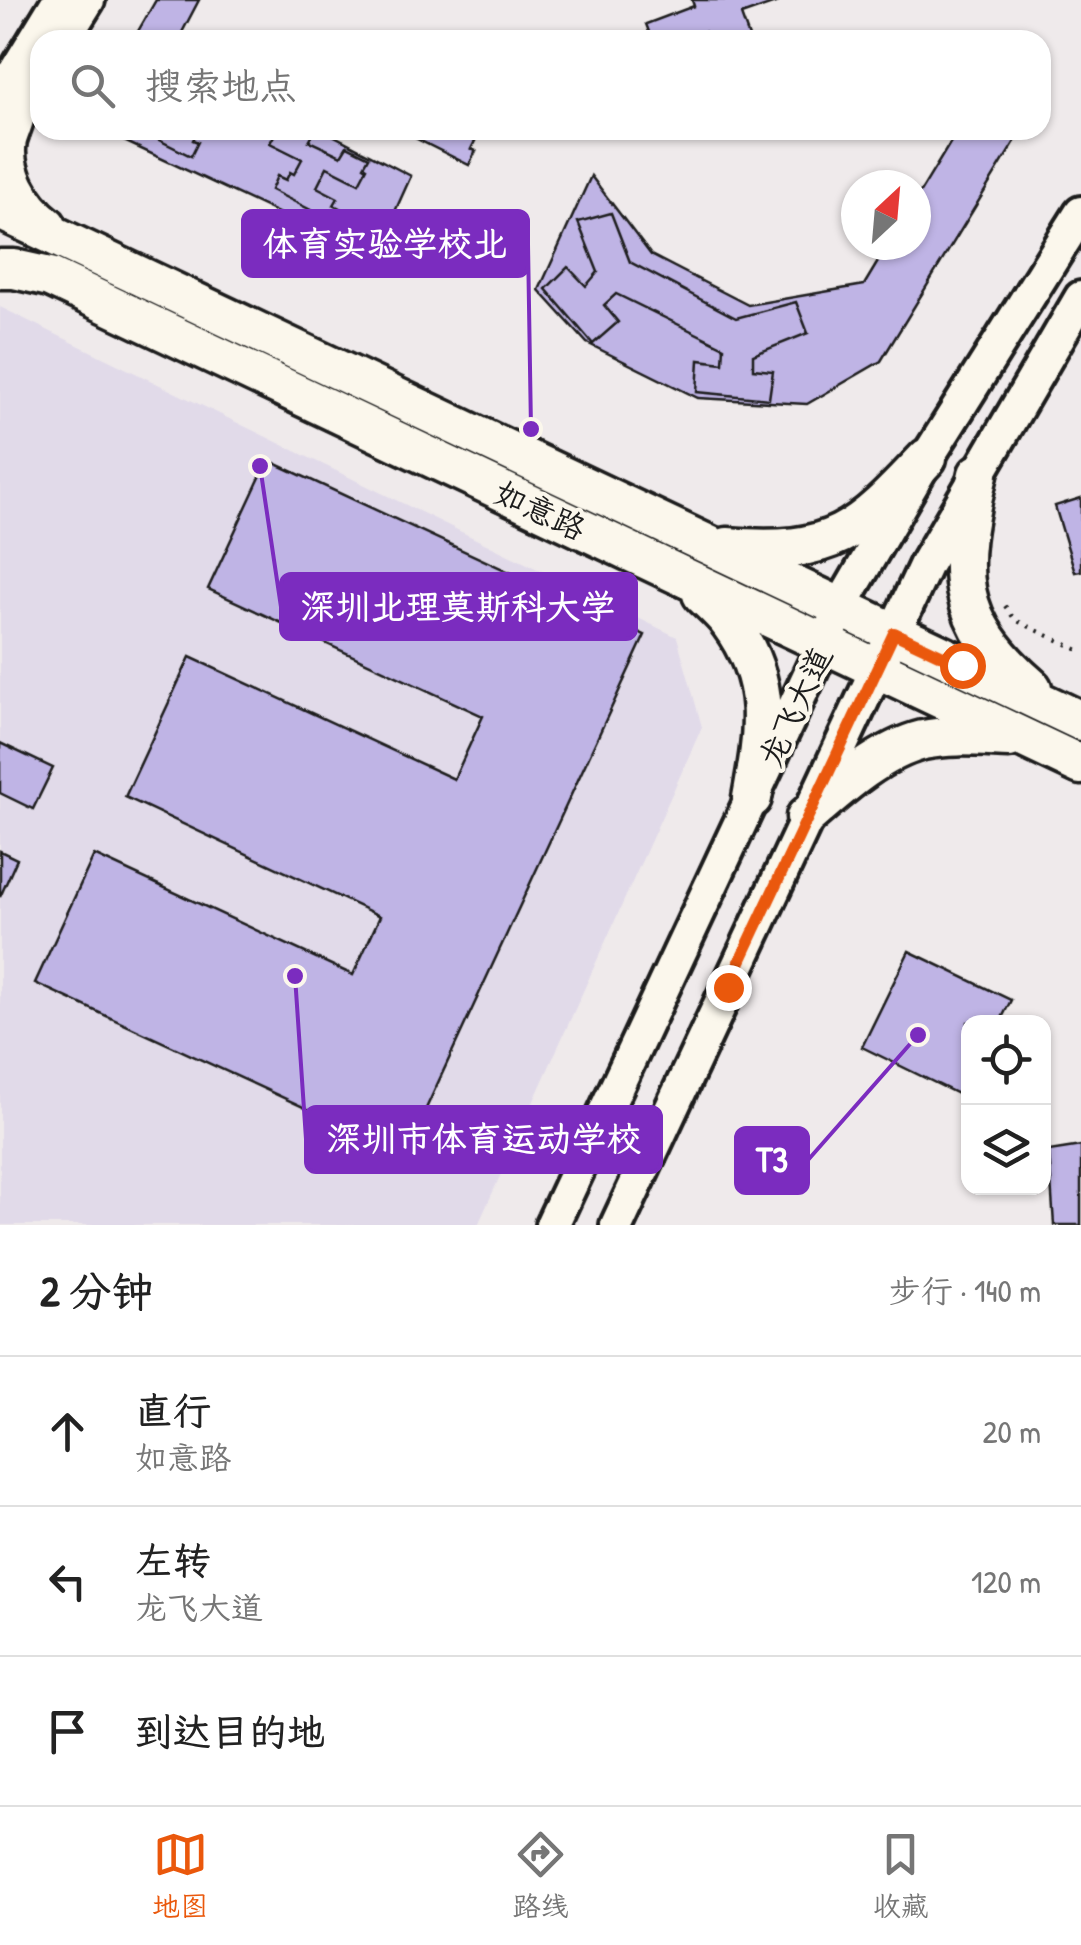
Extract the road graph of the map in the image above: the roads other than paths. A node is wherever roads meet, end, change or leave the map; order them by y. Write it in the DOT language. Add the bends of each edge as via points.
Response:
graph roads {
  1 [pos="59,0"];
  2 [pos="88,0"];
  3 [pos="45,30"];
  4 [pos="69,30"];
  5 [pos="30,63"];
  6 [pos="30,89"];
  7 [pos="5,118"];
  8 [pos="0,210"];
  9 [pos="1081,214"];
  10 [pos="65,240"];
  11 [pos="0,253"];
  12 [pos="0,269"];
  13 [pos="50,277"];
  14 [pos="1081,298"];
  15 [pos="928,458"];
  16 [pos="978,474"];
  17 [pos="709,545"];
  18 [pos="690,581"];
  19 [pos="841,608"];
  20 [pos="894,633"];
  21 [pos="824,644"];
  22 [pos="877,669"];
  23 [pos="1069,716"];
  24 [pos="1024,739"];
  25 [pos="1081,765"];
  26 [pos="752,798"];
  27 [pos="806,817"];
  28 [pos="552,1225"];
  29 [pos="617,1225"];
  1 -- 3 [label="main road"];
  2 -- 4 [label="main road"];
  5 -- 7 [label="main road"];
  6 -- 7 [label="main road"];
  7 -- 10 [label="main road" via="10,176 40,221"];
  8 -- 10 [label="main road, 如意路"];
  9 -- 15 [label="main road, 龙飞大道"];
  10 -- 17 [label="main road, 如意路"];
  11 -- 13 [label="main road, 如意路"];
  12 -- 13 [label="main road"];
  13 -- 18 [label="main road, 如意路"];
  14 -- 16 [label="main road, 龙飞大道"];
  15 -- 17 [label="main road" via="857,526 828,542 799,548"];
  15 -- 19 [label="main road, 龙飞大道"];
  16 -- 20 [label="main road, 龙飞大道"];
  16 -- 23 [label="main road" via="962,571 968,605 1015,674"];
  17 -- 19 [label="main road, 如意路"];
  18 -- 21 [label="main road, 如意路"];
  18 -- 26 [label="main road" via="729,621 758,678 764,719"];
  19 -- 20 [label="main road, 如意路"];
  19 -- 21 [label="main road, 龙飞大道"];
  20 -- 22 [label="main road, 龙飞大道"];
  20 -- 23 [label="main road, 如意路"];
  21 -- 22 [label="main road, 如意路"];
  21 -- 26 [label="main road, 龙飞大道"];
  22 -- 24 [label="main road, 如意路"];
  22 -- 27 [label="main road, 龙飞大道"];
  24 -- 25 [label="main road, 如意路"];
  24 -- 27 [label="main road" via="922,740 852,777"];
  26 -- 28 [label="main road, 龙飞大道"];
  27 -- 29 [label="main road, 龙飞大道"];
}
